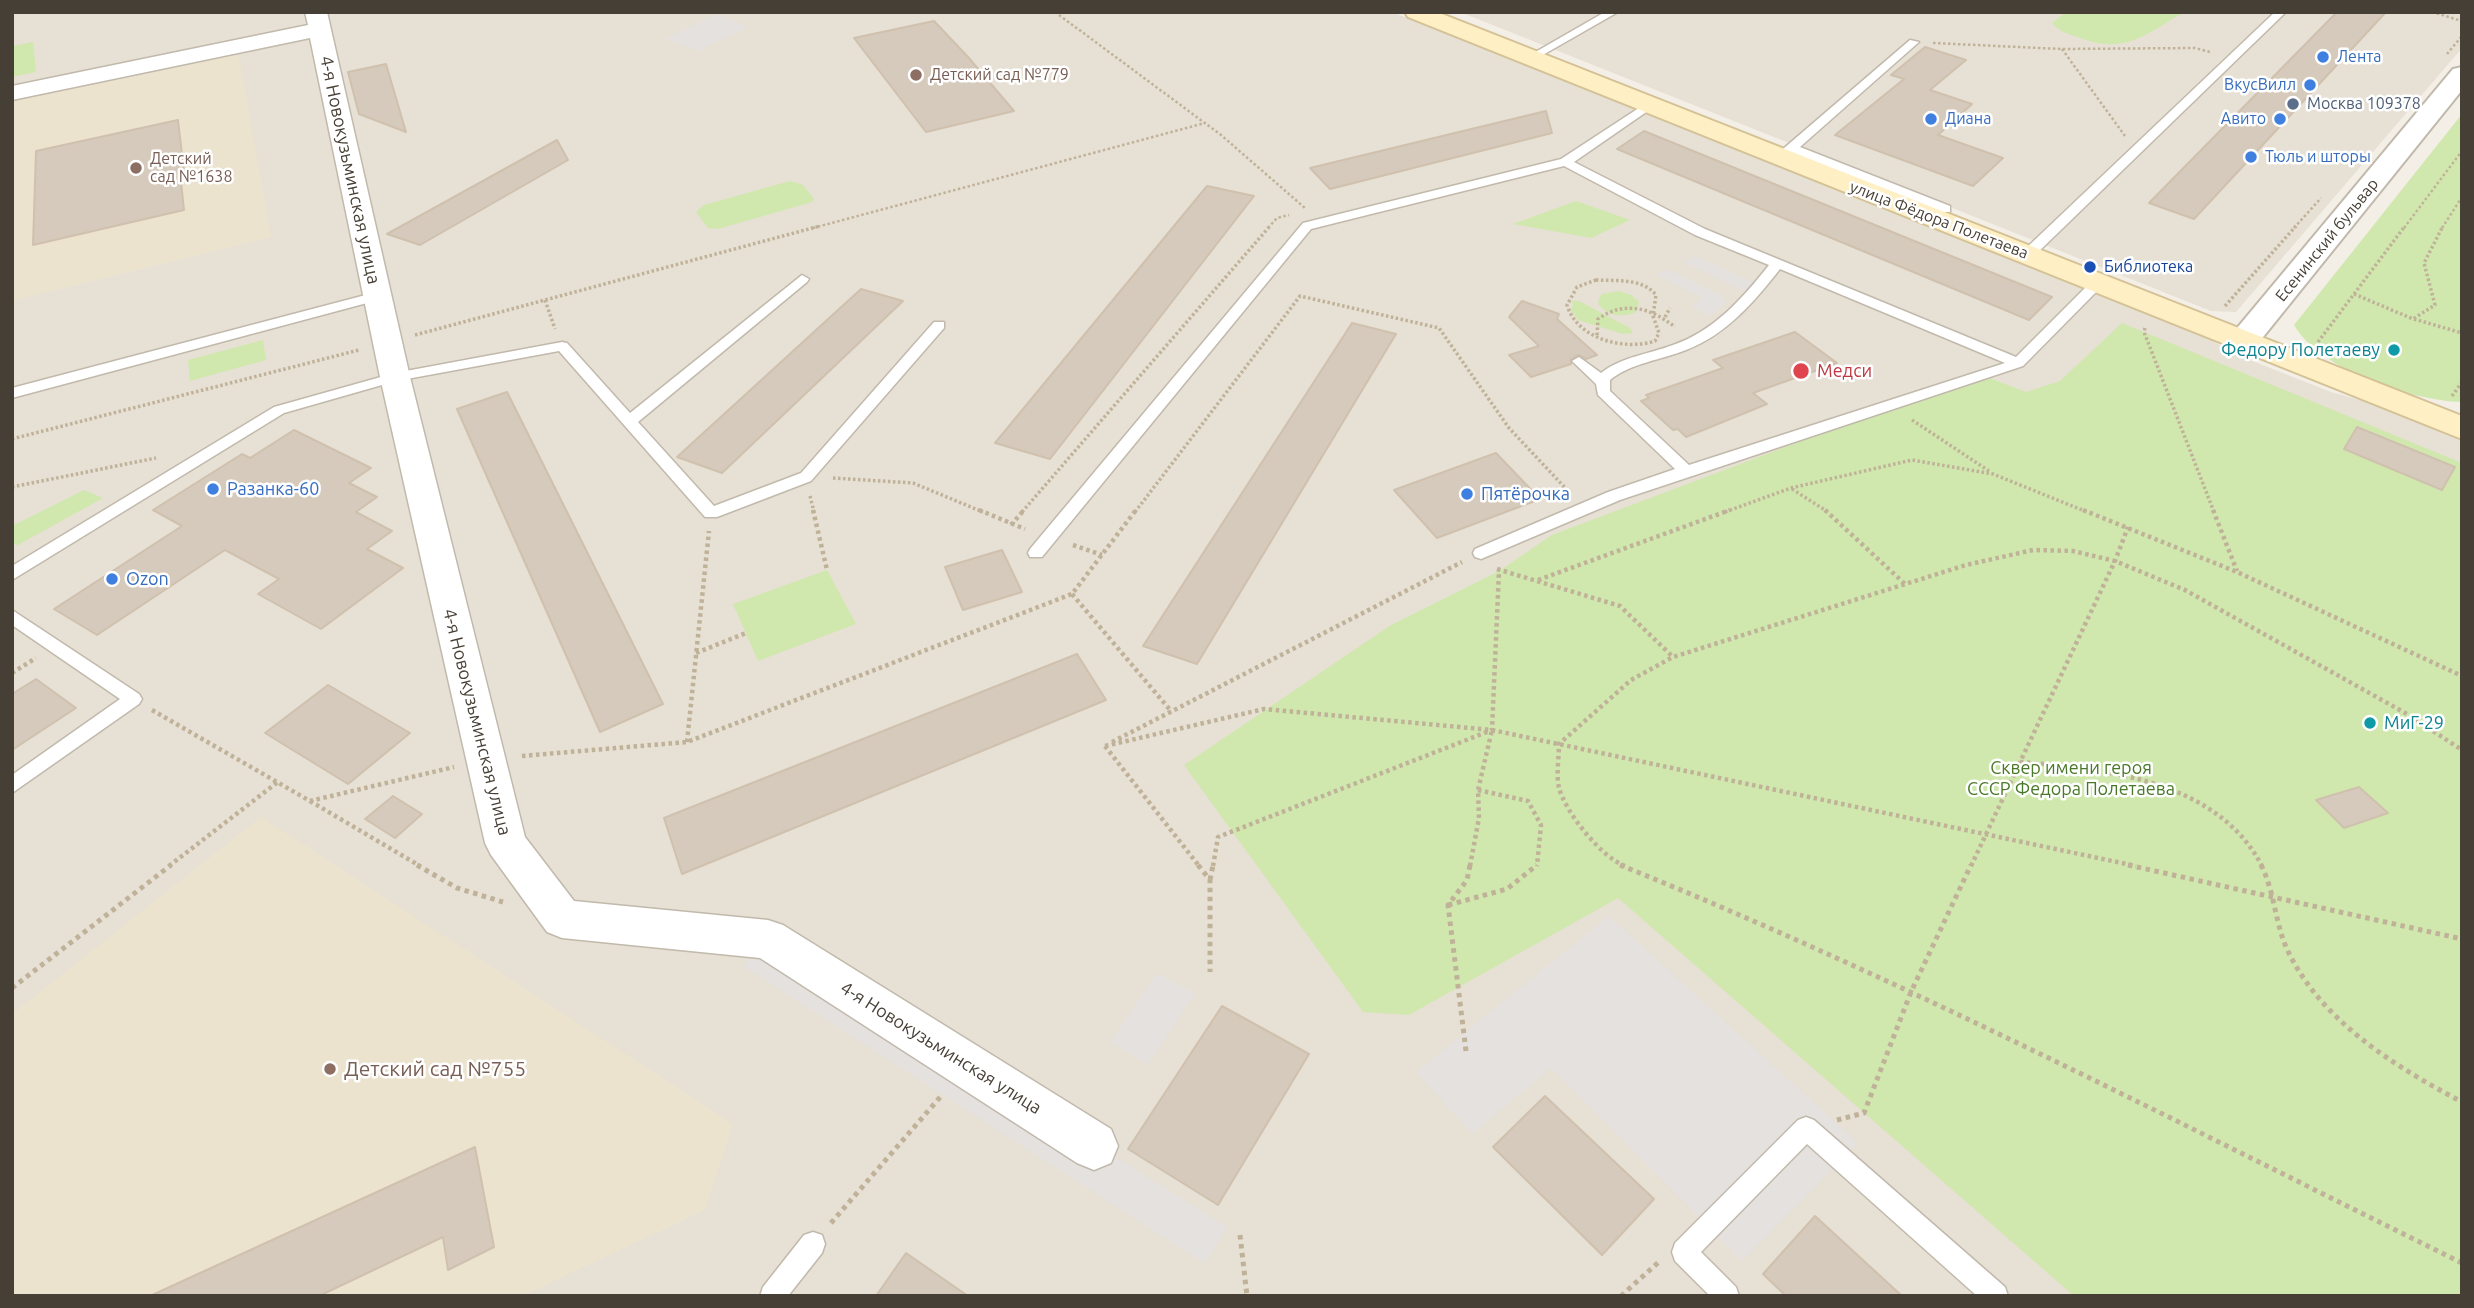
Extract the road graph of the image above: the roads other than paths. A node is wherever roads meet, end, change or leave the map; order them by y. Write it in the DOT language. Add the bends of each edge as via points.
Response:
graph roads {
  1 [pos="1416,12"];
  2 [pos="1613,12"];
  3 [pos="2281,12"];
  4 [pos="318,21"];
  5 [pos="1914,42"];
  6 [pos="1530,58"];
  7 [pos="2462,74"];
  8 [pos="12,93"];
  9 [pos="1649,106"];
  10 [pos="1786,153"];
  11 [pos="1565,162"];
  12 [pos="1946,209"];
  13 [pos="2027,255"];
  14 [pos="1777,264"];
  15 [pos="802,279"];
  16 [pos="2098,283"];
  17 [pos="377,296"];
  18 [pos="939,325"];
  19 [pos="2244,340"];
  20 [pos="391,360"];
  21 [pos="1579,361"];
  22 [pos="2018,363"];
  23 [pos="1602,382"];
  24 [pos="12,393"];
  25 [pos="629,422"];
  26 [pos="2462,428"];
  27 [pos="1686,471"];
  28 [pos="1036,553"];
  29 [pos="1481,553"];
  30 [pos="12,574"];
  31 [pos="12,616"];
  32 [pos="12,785"];
  33 [pos="1094,1146"];
  34 [pos="813,1244"];
  35 [pos="772,1296"];
  36 [pos="1727,1296"];
  37 [pos="1996,1296"];
  1 -- 6 [label="main road, улица Фёдора Полетаева"];
  2 -- 6 [label="lane"];
  3 -- 13 [label="lane"];
  4 -- 8 [label="street"];
  4 -- 17 [label="street, 4-я Новокузьминская улица"];
  5 -- 10 [label="lane"];
  6 -- 9 [label="main road, улица Фёдора Полетаева"];
  7 -- 19 [label="street, Есенинский бульвар"];
  9 -- 10 [label="main road, улица Фёдора Полетаева"];
  9 -- 11 [label="lane"];
  10 -- 12 [label="lane"];
  10 -- 13 [label="main road, улица Фёдора Полетаева"];
  11 -- 14 [label="lane" via="1700,232"];
  11 -- 28 [label="lane" via="1307,226"];
  13 -- 16 [label="main road, улица Фёдора Полетаева"];
  14 -- 22 [label="lane"];
  14 -- 23 [label="lane" via="1748,301 1706,335 1613,371"];
  15 -- 25 [label="lane"];
  16 -- 19 [label="main road, улица Фёдора Полетаева"];
  16 -- 22 [label="lane"];
  17 -- 20 [label="street, 4-я Новокузьминская улица"];
  17 -- 24 [label="lane"];
  18 -- 25 [label="lane" via="806,477 710,513"];
  19 -- 26 [label="main road, улица Фёдора Полетаева"];
  20 -- 25 [label="lane" via="562,346"];
  20 -- 30 [label="lane" via="279,410"];
  20 -- 33 [label="street, 4-я Новокузьминская улица" via="506,843 562,919 768,939"];
  21 -- 23 [label="lane"];
  22 -- 27 [label="lane"];
  23 -- 27 [label="lane" via="1603,393"];
  27 -- 29 [label="lane"];
  31 -- 32 [label="lane" via="133,699"];
  34 -- 35 [label="lane"];
  36 -- 37 [label="lane" via="1684,1252 1806,1128"];
}
